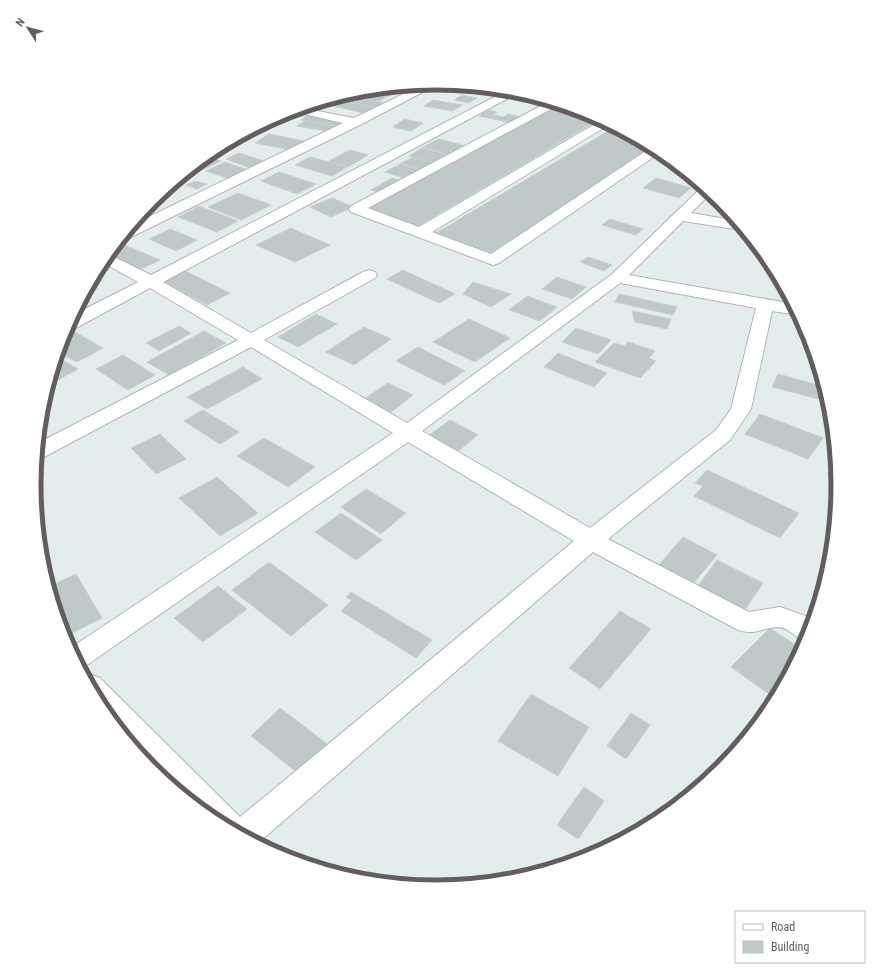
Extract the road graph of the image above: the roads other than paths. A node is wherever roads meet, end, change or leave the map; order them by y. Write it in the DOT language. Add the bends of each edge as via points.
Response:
graph roads {
  1 [pos="419,91"];
  2 [pos="505,96"];
  3 [pos="549,106"];
  4 [pos="306,112"];
  5 [pos="356,122"];
  6 [pos="600,126"];
  7 [pos="650,153"];
  8 [pos="703,194"];
  9 [pos="681,216"];
  10 [pos="734,225"];
  11 [pos="135,229"];
  12 [pos="420,233"];
  13 [pos="111,261"];
  14 [pos="369,275"];
  15 [pos="617,278"];
  16 [pos="151,282"];
  17 [pos="765,305"];
  18 [pos="790,309"];
  19 [pos="78,320"];
  20 [pos="251,340"];
  21 [pos="408,432"];
  22 [pos="43,449"];
  23 [pos="590,540"];
  24 [pos="805,629"];
  25 [pos="80,656"];
  26 [pos="107,703"];
  27 [pos="211,810"];
  28 [pos="247,832"];
  1 -- 5 [label="street"];
  2 -- 16 [label="street"];
  3 -- 12 [label="street" via="356,209"];
  4 -- 5 [label="street"];
  5 -- 11 [label="street"];
  6 -- 12 [label="street"];
  7 -- 12 [label="street" via="493,260"];
  8 -- 9 [label="street"];
  9 -- 10 [label="street"];
  9 -- 15 [label="street"];
  13 -- 16 [label="street"];
  14 -- 20 [label="street"];
  15 -- 17 [label="street"];
  15 -- 21 [label="street"];
  16 -- 19 [label="street"];
  16 -- 20 [label="street"];
  17 -- 18 [label="street"];
  17 -- 23 [label="street" via="741,409 723,435"];
  20 -- 21 [label="street"];
  20 -- 22 [label="street"];
  21 -- 23 [label="street"];
  21 -- 25 [label="street"];
  23 -- 24 [label="street" via="747,623 780,617 798,623"];
  23 -- 28 [label="street"];
  26 -- 27 [label="street"];
}
